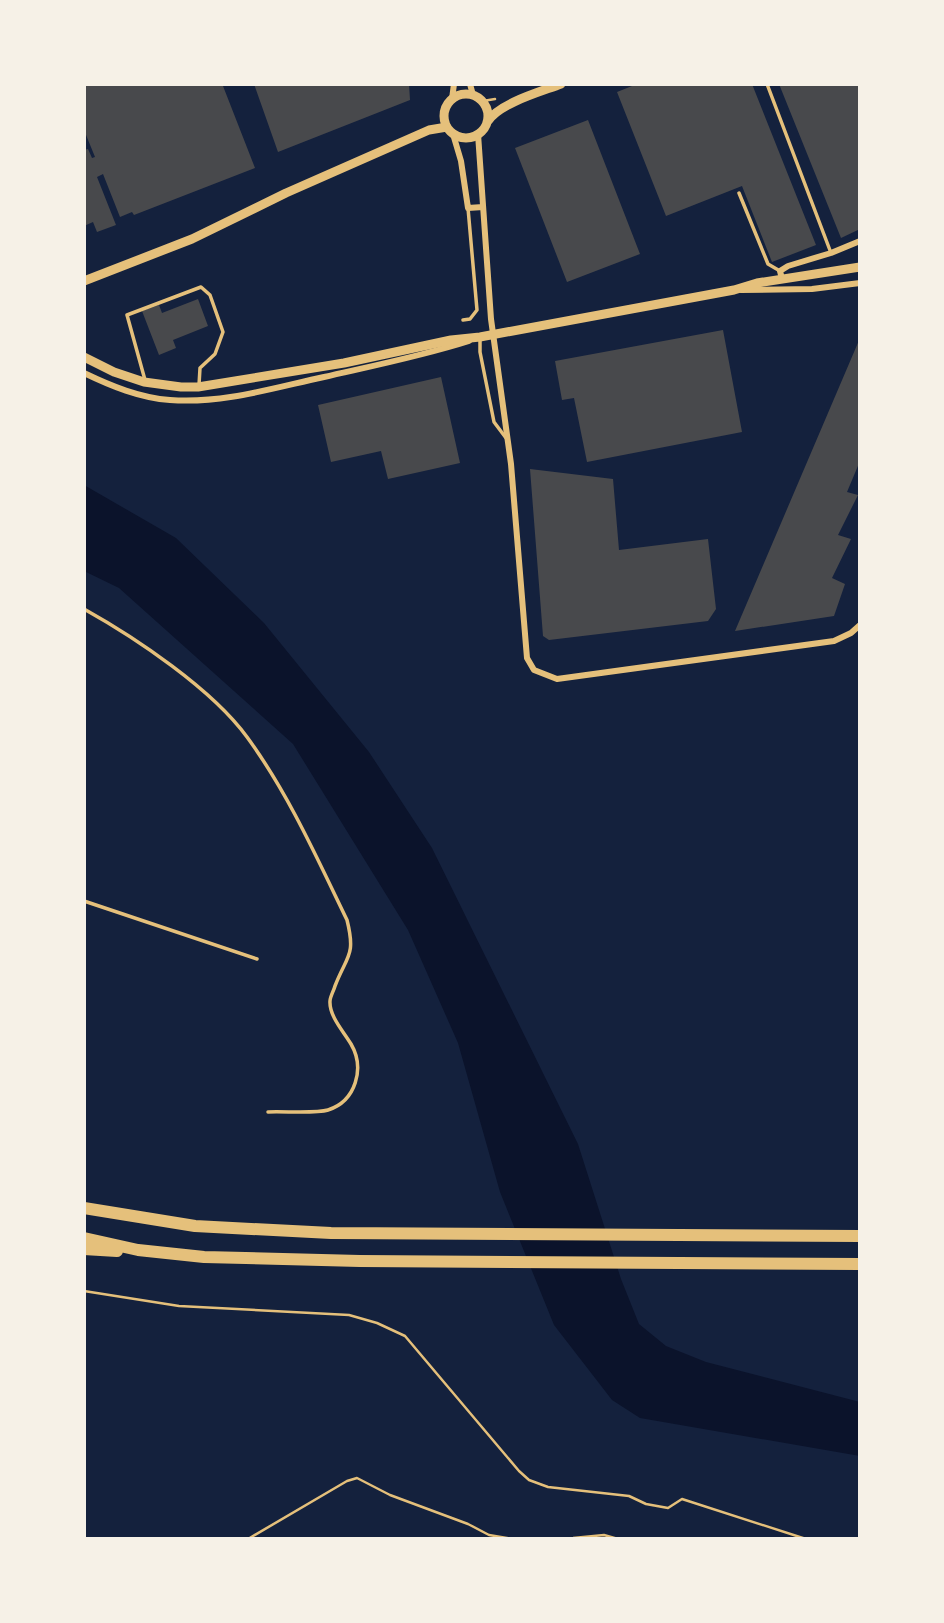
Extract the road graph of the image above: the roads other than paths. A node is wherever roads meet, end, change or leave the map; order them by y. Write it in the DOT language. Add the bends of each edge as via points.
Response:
graph roads {
  1 [pos="454,84"];
  2 [pos="470,84"];
  3 [pos="561,84"];
  4 [pos="767,84"];
  5 [pos="473,95"];
  6 [pos="452,99"];
  7 [pos="444,116"];
  8 [pos="487,122"];
  9 [pos="429,130"];
  10 [pos="450,131"];
  11 [pos="478,135"];
  12 [pos="739,193"];
  13 [pos="483,207"];
  14 [pos="468,208"];
  15 [pos="860,241"];
  16 [pos="831,253"];
  17 [pos="860,267"];
  18 [pos="781,275"];
  19 [pos="84,281"];
  20 [pos="860,283"];
  21 [pos="736,290"];
  22 [pos="463,320"];
  23 [pos="493,334"];
  24 [pos="480,337"];
  25 [pos="84,357"];
  26 [pos="84,373"];
  27 [pos="146,382"];
  28 [pos="198,387"];
  29 [pos="508,439"];
  30 [pos="84,609"];
  31 [pos="860,625"];
  32 [pos="84,901"];
  33 [pos="257,959"];
  34 [pos="268,1112"];
  35 [pos="84,1208"];
  36 [pos="860,1236"];
  37 [pos="84,1238"];
  38 [pos="84,1249"];
  39 [pos="138,1250"];
  40 [pos="860,1264"];
  1 -- 6 [label="street"];
  2 -- 5 [label="street"];
  3 -- 8 [label="main road" via="496,112"];
  4 -- 16 [label="lane"];
  5 -- 6 [label="main road"];
  5 -- 8 [label="main road" via="486,106"];
  6 -- 7 [label="main road"];
  7 -- 9 [label="main road"];
  7 -- 10 [label="main road"];
  8 -- 11 [label="main road"];
  9 -- 10 [label="main road"];
  9 -- 19 [label="main road" via="184,243"];
  10 -- 11 [label="main road" via="466,138"];
  10 -- 14 [label="street" via="461,161"];
  11 -- 13 [label="street"];
  12 -- 18 [label="lane" via="768,264"];
  13 -- 14 [label="street"];
  13 -- 23 [label="street"];
  14 -- 22 [label="lane" via="477,310"];
  15 -- 16 [label="street"];
  16 -- 18 [label="street" via="788,266"];
  17 -- 18 [label="main road"];
  18 -- 21 [label="main road"];
  20 -- 21 [label="street"];
  21 -- 23 [label="main road"];
  23 -- 24 [label="main road"];
  23 -- 29 [label="street"];
  24 -- 26 [label="street" via="231,398 187,401 150,397"];
  24 -- 28 [label="main road"];
  24 -- 29 [label="lane" via="494,422"];
  25 -- 27 [label="main road"];
  27 -- 28 [label="main road"];
  27 -- 28 [label="lane" via="127,315 201,286 210,295 223,332 215,354 200,368"];
  29 -- 31 [label="street" via="527,658 542,675 557,679 834,641"];
  30 -- 34 [label="lane" via="182,674 231,718 271,774 347,920 353,941 330,1001 359,1065 356,1085 328,1110"];
  32 -- 33 [label="lane"];
  35 -- 36 [label="highway" via="195,1226 331,1233"];
  37 -- 39 [label="highway"];
  38 -- 39 [label="highway"];
  39 -- 40 [label="highway" via="204,1257"];
}
